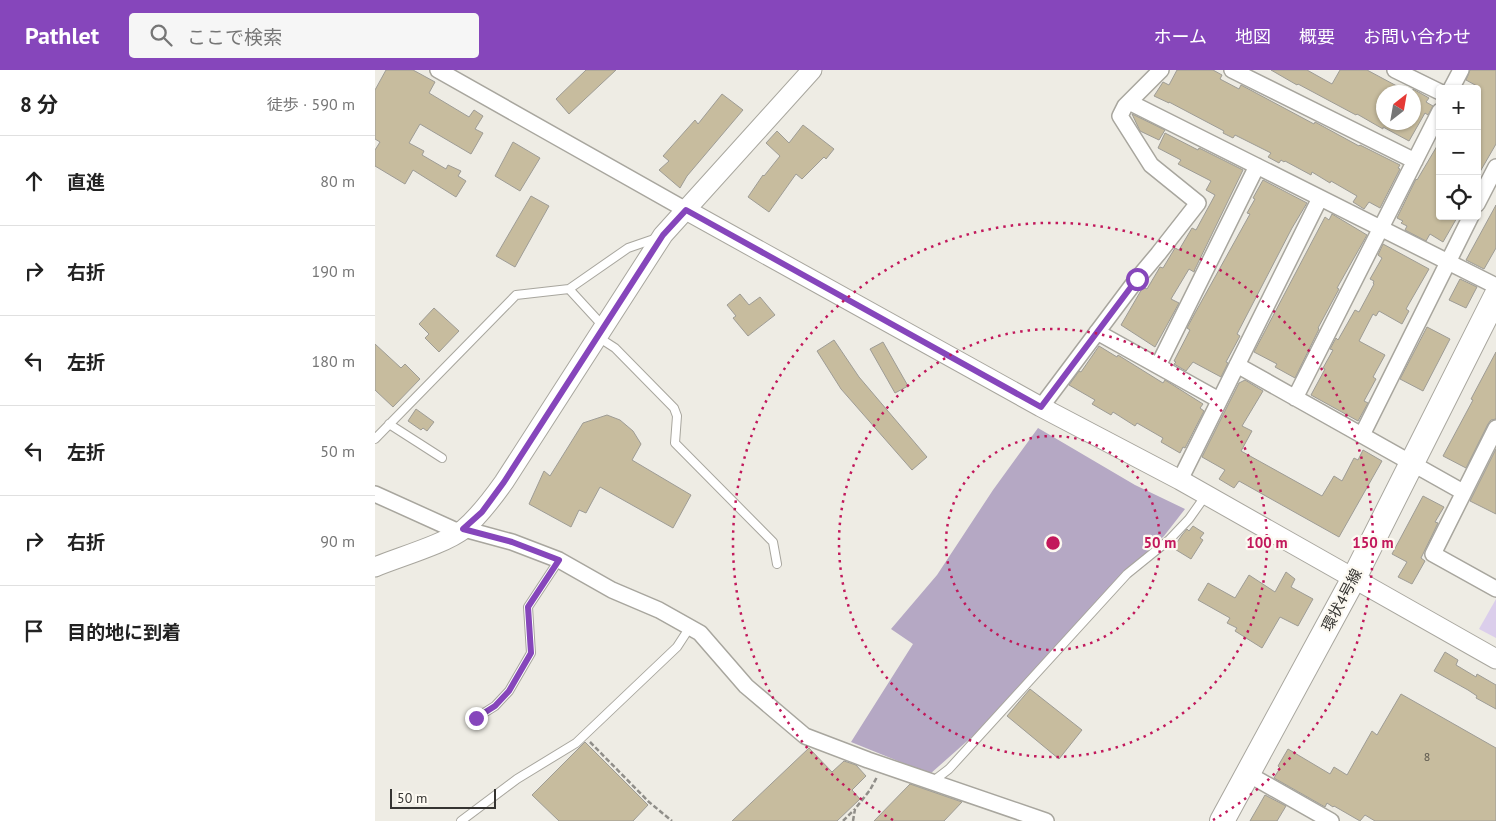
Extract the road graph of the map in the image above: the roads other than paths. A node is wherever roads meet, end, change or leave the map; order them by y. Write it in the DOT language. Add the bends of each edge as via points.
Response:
graph roads {
  1 [pos="438,70"];
  2 [pos="812,70"];
  3 [pos="1161,70"];
  4 [pos="1232,70"];
  5 [pos="1395,70"];
  6 [pos="1461,70"];
  7 [pos="1453,85"];
  8 [pos="1436,90"];
  9 [pos="1129,102"];
  10 [pos="1436,119"];
  11 [pos="1415,161"];
  12 [pos="1257,166"];
  13 [pos="1496,167"];
  14 [pos="1481,196"];
  15 [pos="1320,198"];
  16 [pos="686,210"];
  17 [pos="1469,220"];
  18 [pos="1381,228"];
  19 [pos="663,235"];
  20 [pos="1448,262"];
  21 [pos="1496,286"];
  22 [pos="569,289"];
  23 [pos="1496,296"];
  24 [pos="601,332"];
  25 [pos="1097,332"];
  26 [pos="1237,365"];
  27 [pos="1157,366"];
  28 [pos="1295,398"];
  29 [pos="1219,400"];
  30 [pos="1041,407"];
  31 [pos="389,424"];
  32 [pos="1496,428"];
  33 [pos="1362,435"];
  34 [pos="375,439"];
  35 [pos="443,458"];
  36 [pos="1413,464"];
  37 [pos="1179,480"];
  38 [pos="1463,492"];
  39 [pos="375,494"];
  40 [pos="1206,495"];
  41 [pos="461,531"];
  42 [pos="559,560"];
  43 [pos="777,564"];
  44 [pos="375,567"];
  45 [pos="1354,578"];
  46 [pos="1496,589"];
  47 [pos="690,627"];
  48 [pos="1496,659"];
  49 [pos="476,718"];
  50 [pos="1248,774"];
  51 [pos="932,782"];
  52 [pos="1326,820"];
  53 [pos="461,821"];
  54 [pos="1046,821"];
  55 [pos="1222,821"];
  1 -- 16 [label="street"];
  2 -- 16 [label="street"];
  3 -- 9 [label="street"];
  4 -- 11 [label="street"];
  5 -- 8 [label="street"];
  6 -- 7 [label="street"];
  9 -- 12 [label="street"];
  9 -- 25 [label="street" via="1120,116 1140,150 1151,165 1198,203"];
  10 -- 11 [label="street"];
  11 -- 18 [label="street"];
  12 -- 15 [label="street"];
  12 -- 27 [label="street"];
  13 -- 14 [label="street"];
  15 -- 18 [label="street"];
  15 -- 26 [label="street"];
  16 -- 19 [label="street"];
  16 -- 30 [label="street"];
  17 -- 20 [label="street"];
  18 -- 20 [label="street"];
  18 -- 28 [label="street"];
  19 -- 22 [label="lane" via="628,248"];
  19 -- 24 [label="street"];
  20 -- 21 [label="street"];
  20 -- 33 [label="street"];
  22 -- 24 [label="lane"];
  22 -- 31 [label="lane" via="516,294"];
  23 -- 36 [label="main road, 環状4号線"];
  24 -- 41 [label="street" via="504,482 482,512"];
  24 -- 43 [label="lane" via="674,408 677,416 675,443 773,542"];
  25 -- 27 [label="street"];
  25 -- 30 [label="street"];
  26 -- 28 [label="street"];
  26 -- 29 [label="street"];
  27 -- 29 [label="street"];
  28 -- 33 [label="street"];
  29 -- 37 [label="street"];
  30 -- 37 [label="street"];
  31 -- 34 [label="lane"];
  31 -- 35 [label="lane"];
  32 -- 38 [label="street"];
  33 -- 36 [label="street"];
  36 -- 38 [label="street"];
  36 -- 45 [label="main road, 環状4号線"];
  37 -- 40 [label="street"];
  38 -- 46 [label="street" via="1433,554"];
  39 -- 41 [label="street"];
  40 -- 45 [label="street"];
  40 -- 51 [label="lane" via="1169,540 1127,574 949,768"];
  41 -- 42 [label="street" via="512,542"];
  41 -- 44 [label="street"];
  42 -- 47 [label="street" via="612,590"];
  42 -- 49 [label="lane" via="528,607 531,653 509,691 495,706"];
  45 -- 48 [label="street"];
  45 -- 50 [label="main road, 環状4号線"];
  47 -- 51 [label="street" via="746,686 805,736"];
  47 -- 53 [label="lane" via="677,647 576,743"];
  50 -- 52 [label="street"];
  50 -- 55 [label="main road, 環状4号線"];
  51 -- 54 [label="street"];
}
